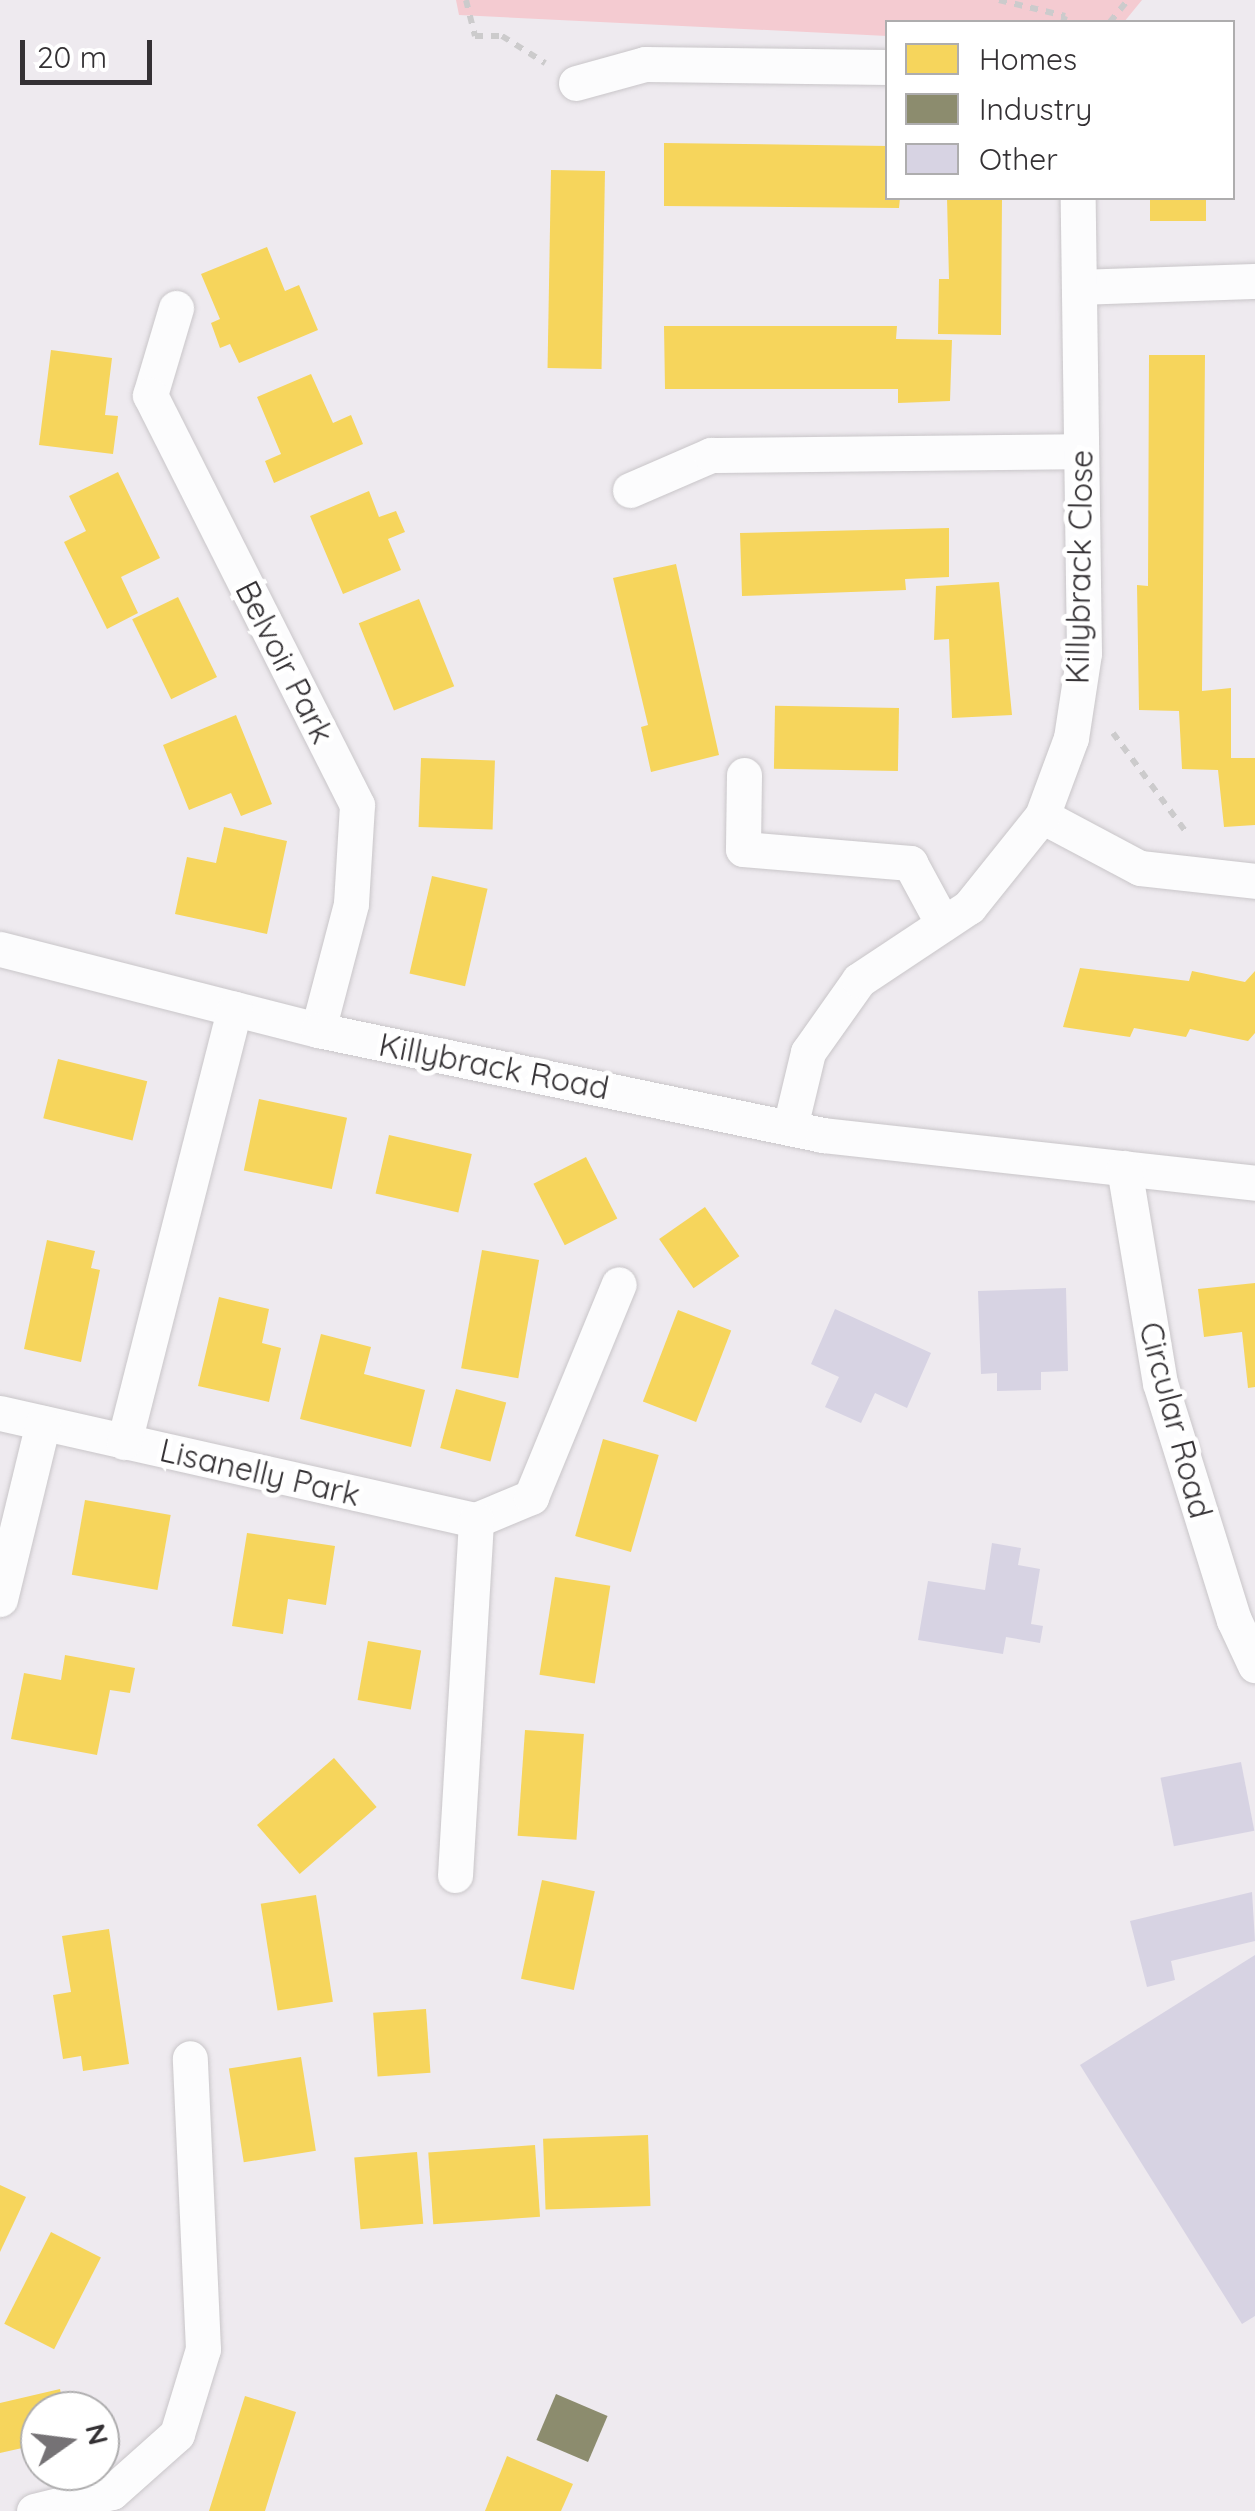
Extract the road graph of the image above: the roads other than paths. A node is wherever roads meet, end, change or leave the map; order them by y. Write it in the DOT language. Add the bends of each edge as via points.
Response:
graph roads {
  1 [pos="885,68"];
  2 [pos="576,83"];
  3 [pos="1078,200"];
  4 [pos="1255,281"];
  5 [pos="1080,287"];
  6 [pos="176,308"];
  7 [pos="1081,451"];
  8 [pos="630,490"];
  9 [pos="744,775"];
  10 [pos="1042,816"];
  11 [pos="1255,881"];
  12 [pos="943,924"];
  13 [pos="0,949"];
  14 [pos="234,1009"];
  15 [pos="318,1030"];
  16 [pos="790,1128"];
  17 [pos="1124,1168"];
  18 [pos="1255,1183"];
  19 [pos="619,1284"];
  20 [pos="0,1413"];
  21 [pos="43,1423"];
  22 [pos="124,1442"];
  23 [pos="476,1520"];
  24 [pos="0,1598"];
  25 [pos="1255,1665"];
  26 [pos="455,1875"];
  27 [pos="190,2058"];
  28 [pos="34,2511"];
  1 -- 2 [label="street" via="645,64"];
  3 -- 5 [label="street, Killybrack Close"];
  4 -- 5 [label="street"];
  5 -- 7 [label="street, Killybrack Close"];
  6 -- 15 [label="street, Belvoir Park" via="150,395 357,805 351,904"];
  7 -- 8 [label="street" via="711,455"];
  7 -- 10 [label="street, Killybrack Close" via="1084,653 1071,738"];
  9 -- 12 [label="street" via="743,849 910,863"];
  10 -- 11 [label="street" via="1140,868"];
  10 -- 12 [label="street, Killybrack Close" via="969,907"];
  12 -- 16 [label="street, Killybrack Close" via="859,980 808,1052"];
  13 -- 14 [label="street, Killybrack Road"];
  14 -- 15 [label="street, Killybrack Road"];
  14 -- 22 [label="street"];
  15 -- 16 [label="street, Killybrack Road"];
  16 -- 17 [label="street, Killybrack Road"];
  17 -- 18 [label="street, Killybrack Road"];
  17 -- 25 [label="street, Circular Road" via="1160,1383 1234,1620"];
  19 -- 23 [label="street" via="532,1496"];
  20 -- 21 [label="street, Lisanelly Park"];
  21 -- 22 [label="street, Lisanelly Park"];
  21 -- 24 [label="street"];
  22 -- 23 [label="street, Lisanelly Park"];
  23 -- 26 [label="street"];
  27 -- 28 [label="street" via="203,2350 177,2434 112,2492"];
}
